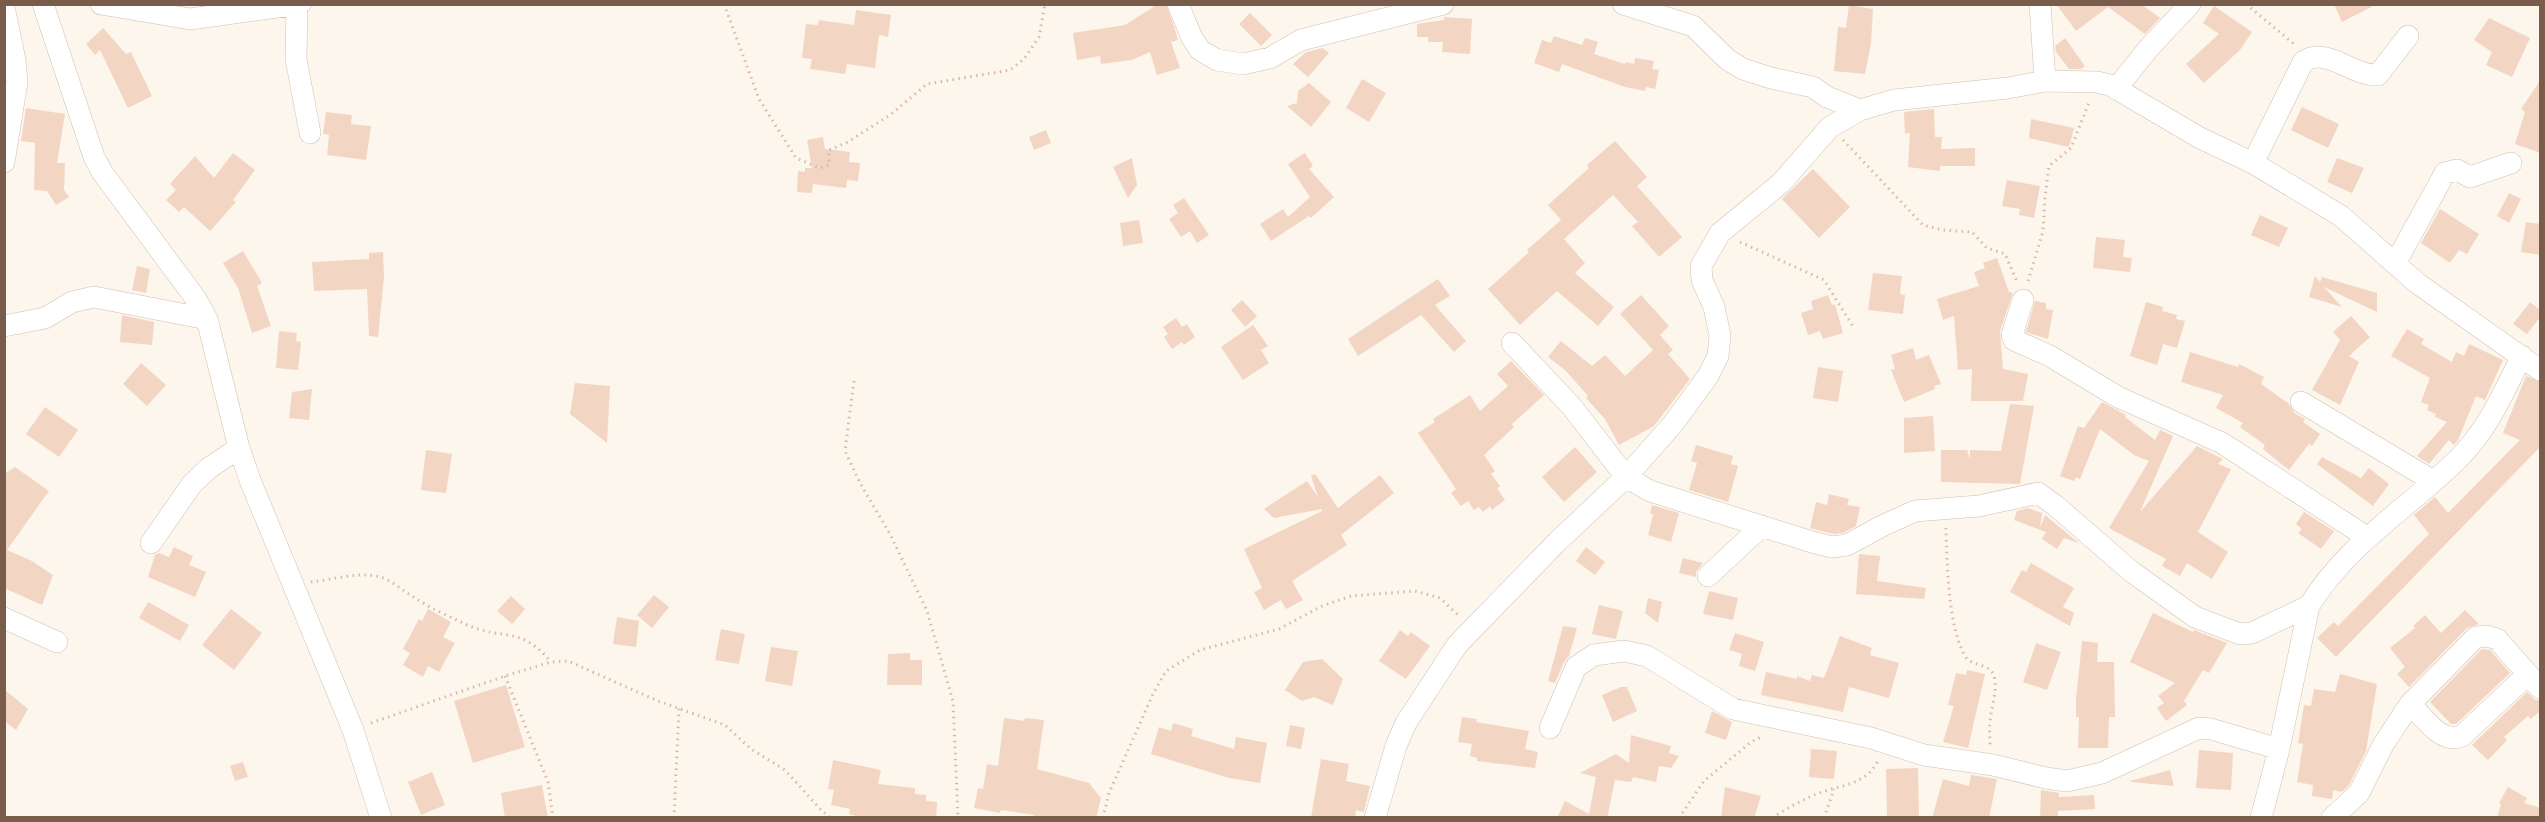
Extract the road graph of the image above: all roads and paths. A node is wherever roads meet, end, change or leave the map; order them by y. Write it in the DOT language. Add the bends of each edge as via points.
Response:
graph roads {
  1 [pos="43,4"];
  2 [pos="101,4"];
  3 [pos="724,4"];
  4 [pos="1046,4"];
  5 [pos="1178,4"];
  6 [pos="1443,4"];
  7 [pos="1623,4"];
  8 [pos="2040,4"];
  9 [pos="2190,4"];
  10 [pos="2246,4"];
  11 [pos="299,5"];
  12 [pos="4,7"];
  13 [pos="250,8"];
  14 [pos="2408,36"];
  15 [pos="2310,57"];
  16 [pos="2045,81"];
  17 [pos="2106,85"];
  18 [pos="1860,110"];
  19 [pos="1830,127"];
  20 [pos="310,133"];
  21 [pos="4,162"];
  22 [pos="2253,163"];
  23 [pos="2511,163"];
  24 [pos="1720,233"];
  25 [pos="2396,262"];
  26 [pos="2023,300"];
  27 [pos="207,319"];
  28 [pos="4,326"];
  29 [pos="1854,328"];
  30 [pos="1512,343"];
  31 [pos="2522,356"];
  32 [pos="2541,370"];
  33 [pos="854,381"];
  34 [pos="2301,402"];
  35 [pos="239,448"];
  36 [pos="1626,477"];
  37 [pos="2433,481"];
  38 [pos="1945,509"];
  39 [pos="1762,526"];
  40 [pos="2364,539"];
  41 [pos="151,543"];
  42 [pos="1708,576"];
  43 [pos="294,585"];
  44 [pos="2309,606"];
  45 [pos="4,618"];
  46 [pos="1472,628"];
  47 [pos="57,642"];
  48 [pos="551,662"];
  49 [pos="505,676"];
  50 [pos="2534,681"];
  51 [pos="2410,704"];
  52 [pos="679,708"];
  53 [pos="1796,723"];
  54 [pos="1550,728"];
  55 [pos="353,730"];
  56 [pos="1883,741"];
  57 [pos="2279,749"];
  58 [pos="1993,765"];
  59 [pos="1834,789"];
  60 [pos="381,818"];
  61 [pos="553,818"];
  62 [pos="674,818"];
  63 [pos="831,818"];
  64 [pos="958,818"];
  65 [pos="1103,818"];
  66 [pos="1375,818"];
  67 [pos="1679,818"];
  68 [pos="1772,818"];
  69 [pos="1824,818"];
  70 [pos="2261,818"];
  71 [pos="2332,818"];
  1 -- 27 [label="street" via="94,157"];
  2 -- 13 [label="street" via="190,19"];
  3 -- 4 [label="path" via="759,99 796,158 819,168 829,165 829,150 890,115 927,84 1010,70 1024,59 1039,36"];
  5 -- 6 [label="street" via="1200,50 1217,60 1243,64 1270,58 1301,40"];
  7 -- 18 [label="street" via="1693,26 1743,69 1813,87"];
  8 -- 16 [label="street"];
  9 -- 17 [label="street" via="2148,49"];
  10 -- 15 [label="path"];
  11 -- 13 [label="street"];
  11 -- 20 [label="street" via="296,59"];
  12 -- 21 [label="street" via="17,82"];
  14 -- 15 [label="street" via="2378,75 2368,76 2320,56"];
  15 -- 22 [label="street" via="2303,62"];
  16 -- 17 [label="street"];
  16 -- 18 [label="street" via="1894,100"];
  17 -- 22 [label="street"];
  17 -- 26 [label="path" via="2071,148 2049,166 2043,231"];
  18 -- 19 [label="street"];
  19 -- 24 [label="street" via="1781,183"];
  19 -- 26 [label="path" via="1923,225 1972,232 1987,248 2005,254"];
  22 -- 25 [label="street" via="2341,216"];
  23 -- 25 [label="street" via="2469,177 2457,170 2445,173"];
  24 -- 29 [label="path" via="1824,280"];
  24 -- 36 [label="street" via="1703,259 1701,273 1719,322 1718,356 1702,387"];
  25 -- 31 [label="street" via="2417,283"];
  26 -- 40 [label="street" via="2012,335 2014,340 2050,356 2118,398 2222,443"];
  27 -- 28 [label="street" via="94,297 72,302 45,318"];
  27 -- 35 [label="street"];
  30 -- 36 [label="street" via="1572,407"];
  31 -- 32 [label="street"];
  31 -- 37 [label="street" via="2489,423"];
  33 -- 64 [label="path" via="845,451 927,611 953,701"];
  34 -- 37 [label="street"];
  35 -- 41 [label="street" via="192,484"];
  35 -- 43 [label="street"];
  36 -- 39 [label="street" via="1650,491"];
  36 -- 46 [label="street"];
  37 -- 40 [label="street"];
  38 -- 39 [label="street" via="1915,512 1839,547"];
  38 -- 44 [label="street" via="1979,506 2034,493 2043,495 2155,589 2195,617 2235,633 2252,633"];
  38 -- 58 [label="path" via="1955,628 1965,656 1988,668 1994,678 1990,723"];
  39 -- 42 [label="street"];
  40 -- 44 [label="street"];
  43 -- 48 [label="path" via="367,575 382,577 463,623 488,633 523,638 538,646"];
  43 -- 55 [label="street"];
  44 -- 57 [label="street"];
  45 -- 47 [label="street"];
  46 -- 65 [label="path" via="1440,598 1415,591 1393,591 1338,599 1279,629 1200,650 1166,671 1157,686 1109,793"];
  46 -- 66 [label="street" via="1430,683 1406,723"];
  48 -- 49 [label="path"];
  48 -- 52 [label="path" via="563,660 582,666"];
  49 -- 55 [label="path"];
  49 -- 61 [label="path" via="548,782"];
  50 -- 51 [label="street" via="2455,739 2444,737"];
  50 -- 51 [label="street" via="2497,639 2476,637"];
  51 -- 71 [label="street" via="2383,745 2359,793"];
  52 -- 62 [label="path"];
  52 -- 63 [label="path" via="725,724 751,749 785,770"];
  53 -- 54 [label="street" via="1733,709 1647,656 1624,651 1594,655 1576,667"];
  53 -- 56 [label="street"];
  53 -- 67 [label="path" via="1751,742 1704,781"];
  55 -- 60 [label="street"];
  56 -- 58 [label="street" via="1924,755"];
  56 -- 59 [label="path" via="1874,769 1866,777"];
  57 -- 58 [label="street" via="2204,728 2081,779 2046,778"];
  57 -- 70 [label="street"];
  59 -- 68 [label="path" via="1816,794"];
  59 -- 69 [label="path"];
}
